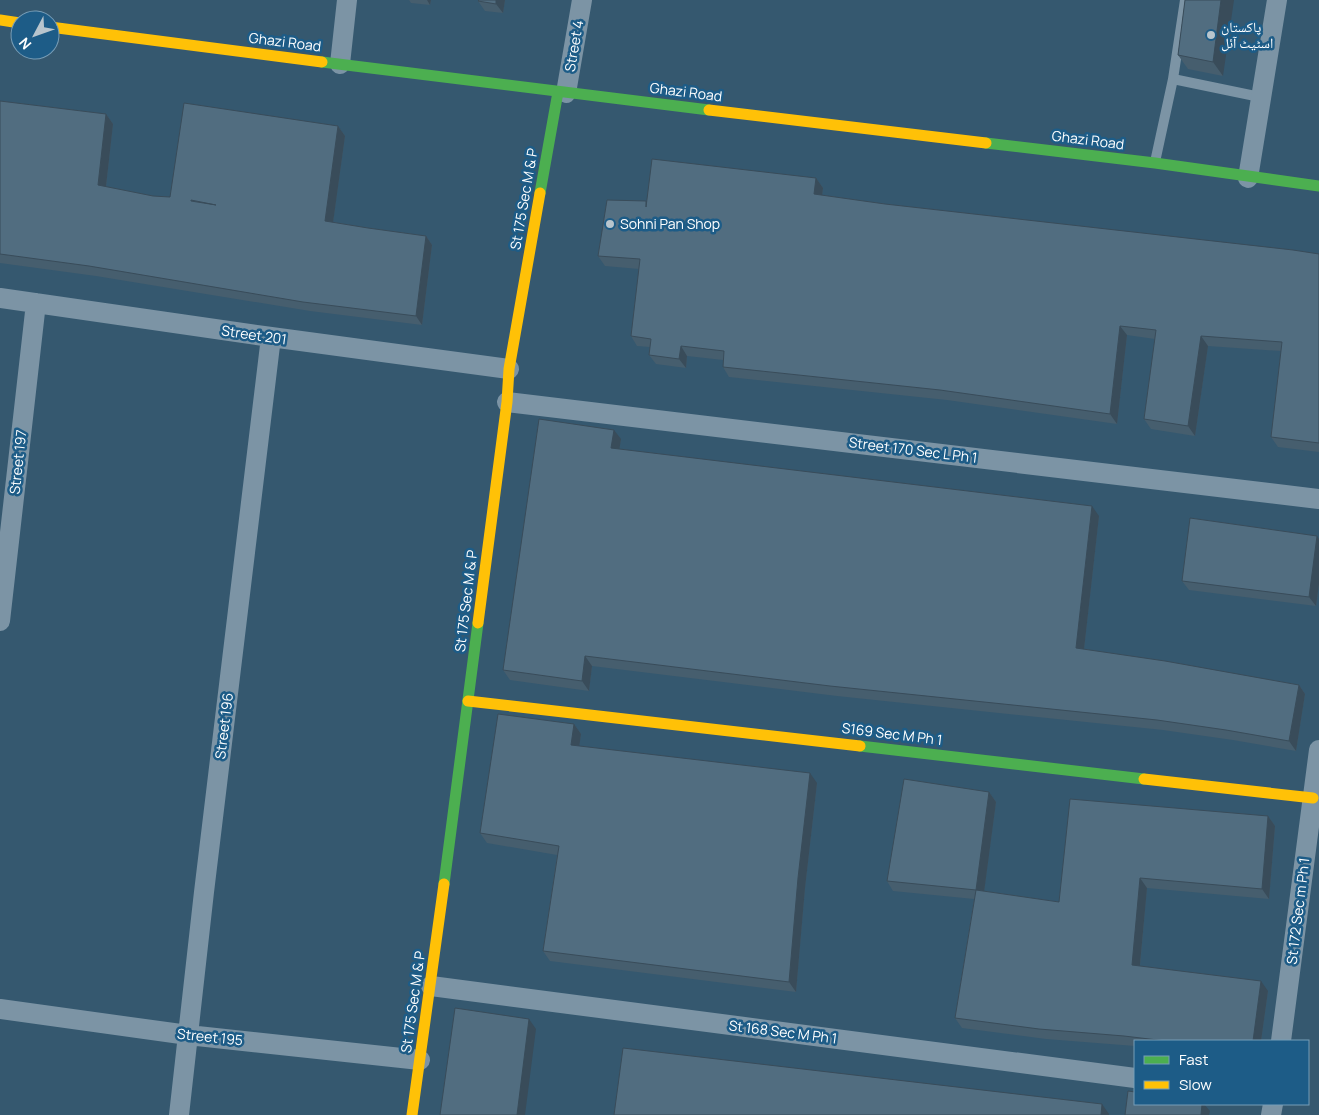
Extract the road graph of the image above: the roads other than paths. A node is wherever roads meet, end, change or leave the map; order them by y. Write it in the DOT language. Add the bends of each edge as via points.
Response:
graph roads {
  1 [pos="347,0"];
  2 [pos="582,0"];
  3 [pos="1185,0"];
  4 [pos="1276,0"];
  5 [pos="60,28"];
  6 [pos="340,64"];
  7 [pos="1173,79"];
  8 [pos="562,92"];
  9 [pos="1260,97"];
  10 [pos="1155,163"];
  11 [pos="1248,178"];
  12 [pos="1319,186"];
  13 [pos="0,298"];
  14 [pos="36,303"];
  15 [pos="271,337"];
  16 [pos="508,369"];
  17 [pos="506,402"];
  18 [pos="1319,499"];
  19 [pos="0,621"];
  20 [pos="468,701"];
  21 [pos="1319,750"];
  22 [pos="1313,798"];
  23 [pos="431,986"];
  24 [pos="0,1009"];
  25 [pos="188,1035"];
  26 [pos="1281,1040"];
  27 [pos="420,1060"];
  28 [pos="1134,1078"];
  29 [pos="179,1115"];
  30 [pos="412,1115"];
  1 -- 6 [label="street"];
  2 -- 8 [label="street, Street 4"];
  3 -- 7 [label="lane"];
  4 -- 9 [label="street"];
  5 -- 6 [label="street, Ghazi Road"];
  6 -- 8 [label="street, Ghazi Road"];
  7 -- 9 [label="lane"];
  7 -- 10 [label="lane"];
  8 -- 10 [label="street, Ghazi Road"];
  8 -- 16 [label="street, St 175 Sec M & P"];
  9 -- 11 [label="street"];
  10 -- 11 [label="street, Ghazi Road"];
  11 -- 12 [label="street, Ghazi Road"];
  13 -- 14 [label="street, Street 201"];
  14 -- 15 [label="street, Street 201"];
  14 -- 19 [label="street, Street 197"];
  15 -- 16 [label="street, Street 201"];
  15 -- 25 [label="street, Street 196"];
  16 -- 17 [label="street, St 175 Sec M & P"];
  17 -- 18 [label="street, Street 170 Sec L Ph 1"];
  17 -- 20 [label="street, St 175 Sec M & P"];
  20 -- 22 [label="street, S169 Sec M Ph 1"];
  20 -- 23 [label="street, St 175 Sec M & P"];
  21 -- 22 [label="street, St 172 Sec m Ph 1"];
  22 -- 26 [label="street, St 172 Sec m Ph 1"];
  23 -- 27 [label="street, St 175 Sec M & P"];
  23 -- 28 [label="street, St 168 Sec M Ph 1"];
  24 -- 25 [label="street, Street 195"];
  25 -- 27 [label="street, Street 195"];
  25 -- 29 [label="street, Street 196"];
  27 -- 30 [label="street, St 175 Sec M & P"];
}
